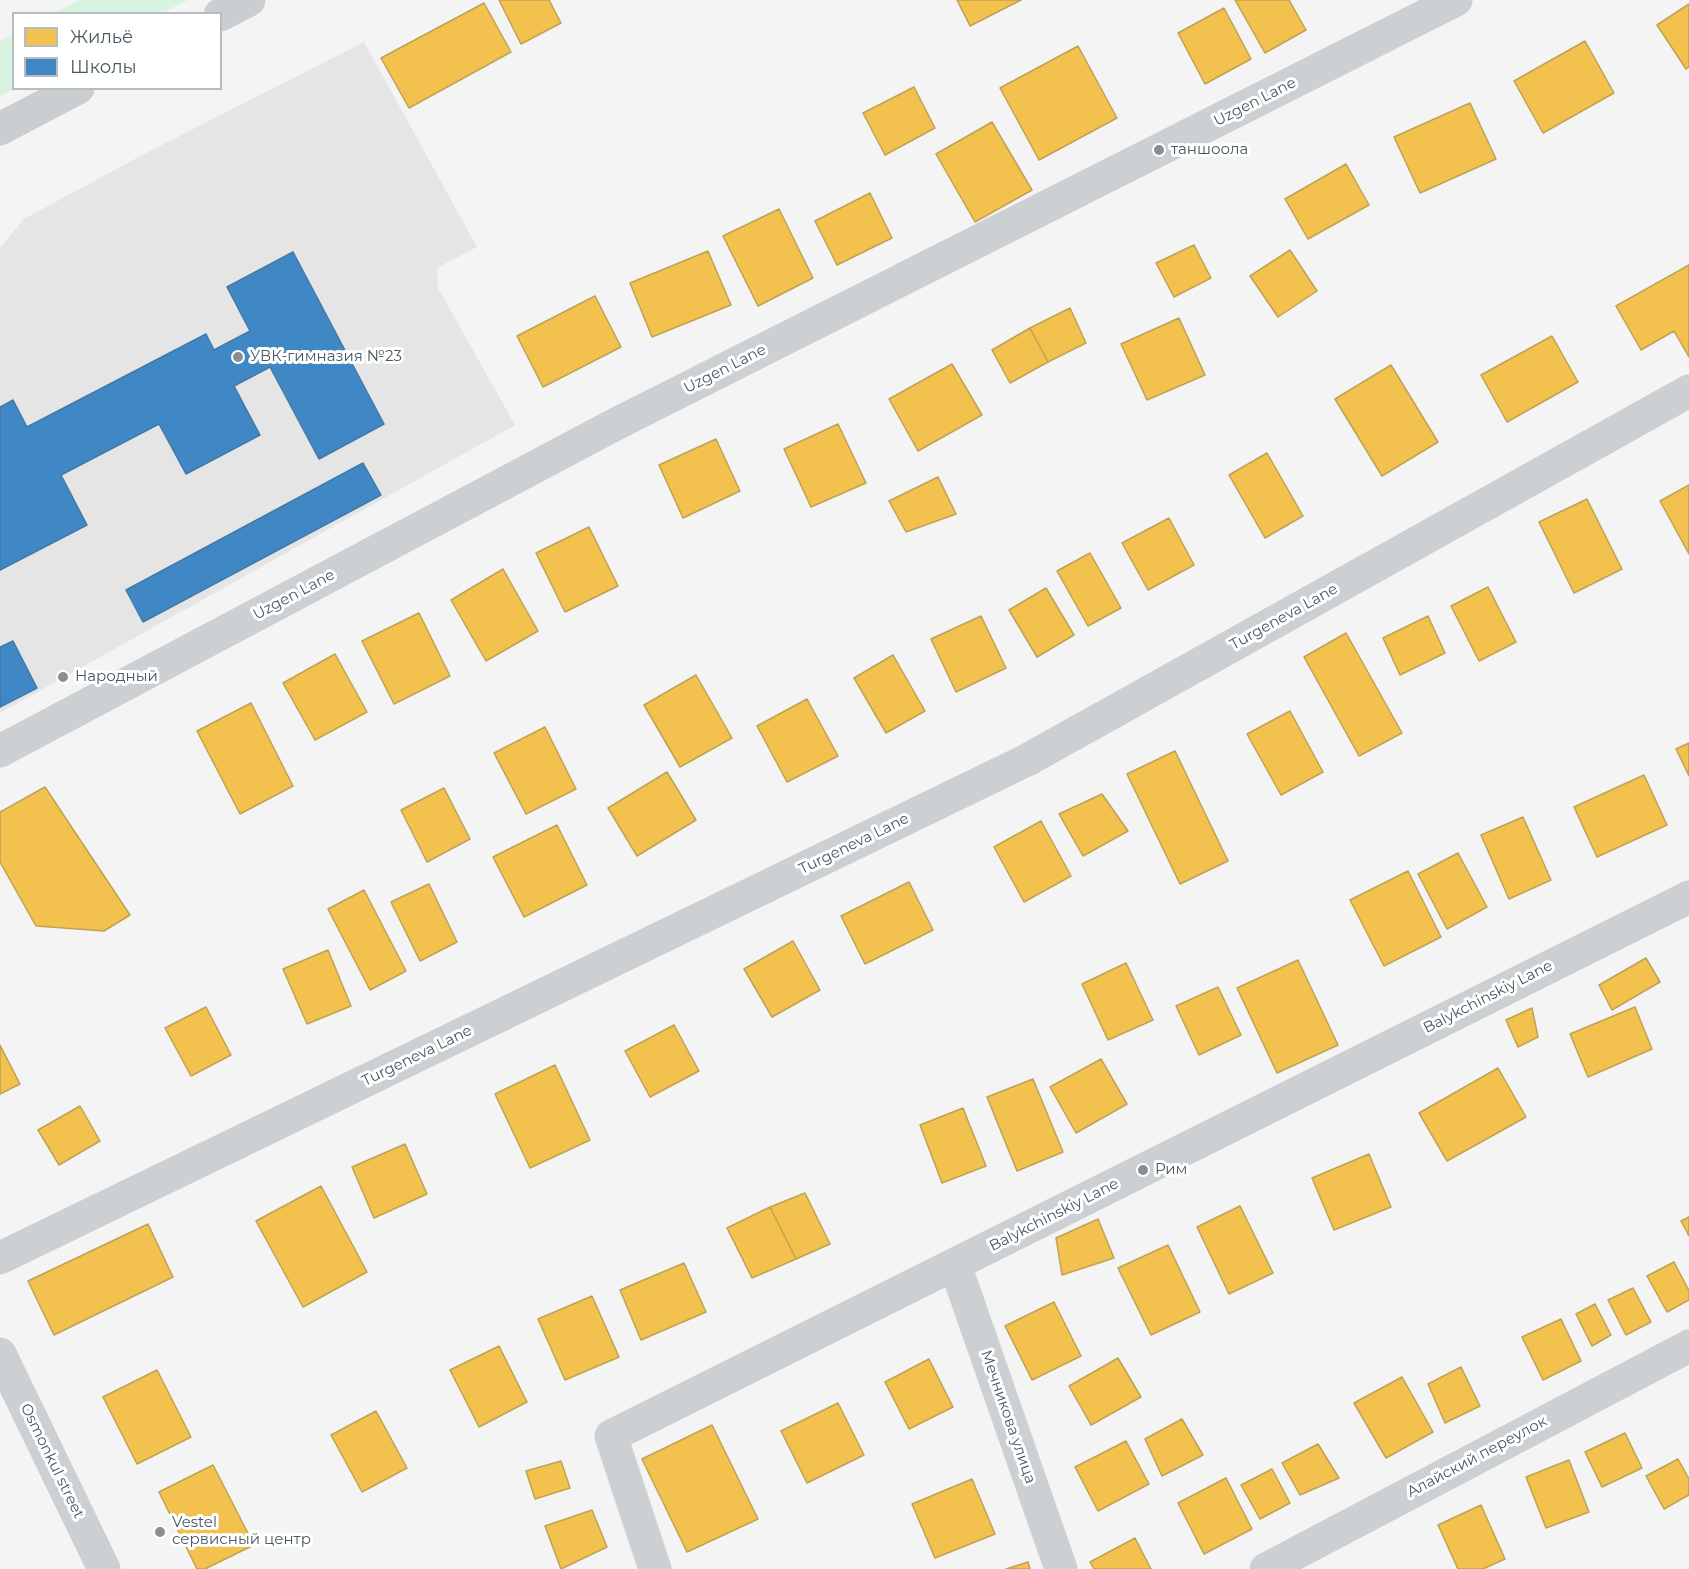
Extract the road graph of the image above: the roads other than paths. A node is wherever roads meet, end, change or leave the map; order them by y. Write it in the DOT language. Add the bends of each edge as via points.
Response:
graph roads {
  1 [pos="249,0"];
  2 [pos="1456,0"];
  3 [pos="222,14"];
  4 [pos="74,90"];
  5 [pos="0,129"];
  6 [pos="1689,391"];
  7 [pos="0,751"];
  8 [pos="1689,897"];
  9 [pos="0,1258"];
  10 [pos="955,1265"];
  11 [pos="1689,1346"];
  12 [pos="0,1354"];
  13 [pos="104,1569"];
  14 [pos="655,1569"];
  15 [pos="1061,1569"];
  16 [pos="1266,1569"];
  1 -- 3 [label="main road"];
  2 -- 7 [label="street, Uzgen Lane" via="614,425"];
  4 -- 5 [label="main road"];
  6 -- 9 [label="street, Turgeneva Lane" via="1027,760"];
  8 -- 10 [label="street, Balykchinskiy Lane"];
  10 -- 14 [label="street, Balykchinskiy Lane" via="611,1436"];
  10 -- 15 [label="street, Мечникова улица"];
  11 -- 16 [label="street, Алайский переулок"];
  12 -- 13 [label="street, Osmonkul street"];
}
